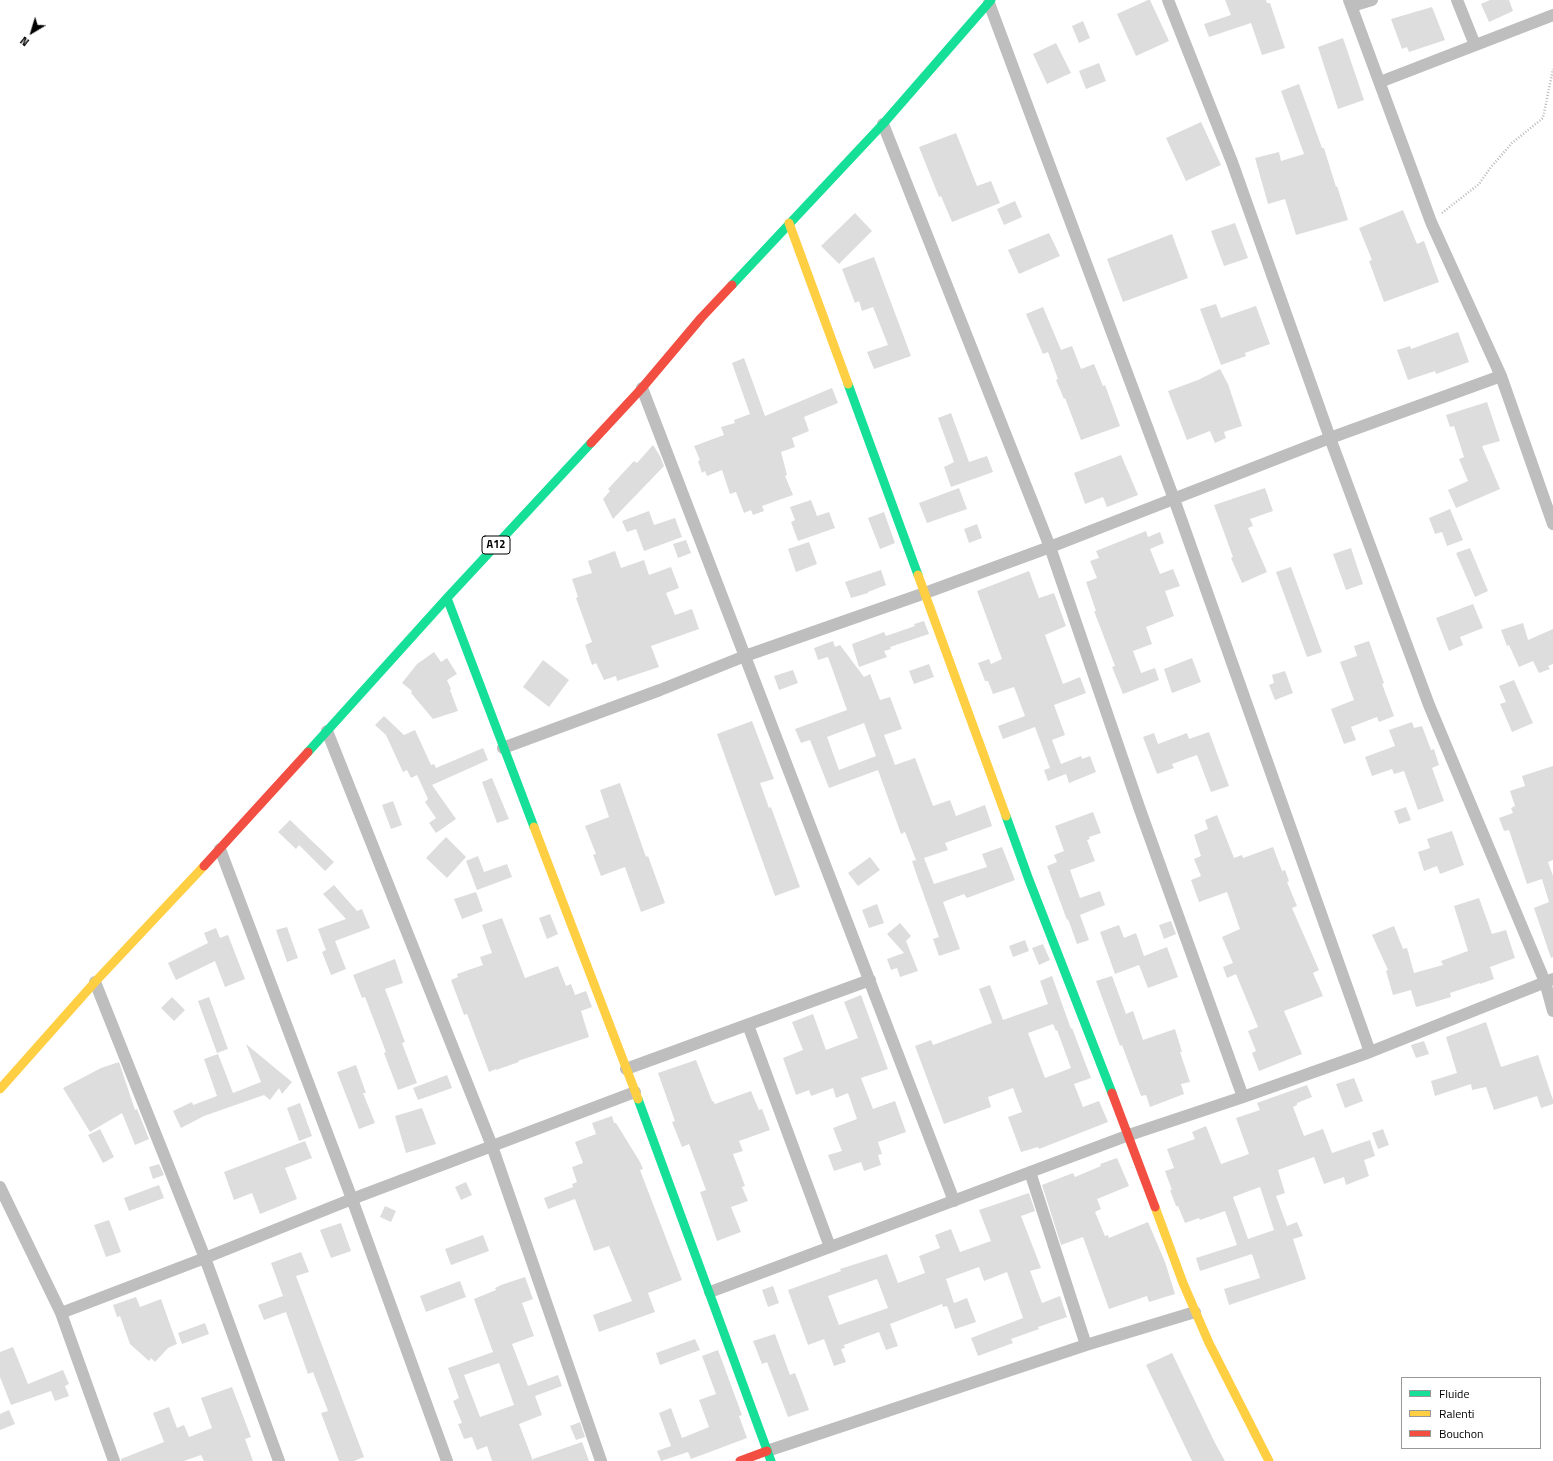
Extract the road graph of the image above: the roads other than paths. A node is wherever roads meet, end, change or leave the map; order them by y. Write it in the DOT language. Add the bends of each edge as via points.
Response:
graph roads {
  1 [pos="1168,0"];
  2 [pos="1372,0"];
  3 [pos="1457,0"];
  4 [pos="990,1"];
  5 [pos="1350,3"];
  6 [pos="1553,16"];
  7 [pos="1475,46"];
  8 [pos="1380,82"];
  9 [pos="883,124"];
  10 [pos="789,224"];
  11 [pos="1501,376"];
  12 [pos="642,388"];
  13 [pos="1330,438"];
  14 [pos="1174,499"];
  15 [pos="1553,524"];
  16 [pos="1050,547"];
  17 [pos="925,593"];
  18 [pos="447,598"];
  19 [pos="746,656"];
  20 [pos="327,731"];
  21 [pos="503,748"];
  22 [pos="220,849"];
  23 [pos="870,980"];
  24 [pos="1549,981"];
  25 [pos="95,982"];
  26 [pos="1553,1011"];
  27 [pos="748,1025"];
  28 [pos="1370,1052"];
  29 [pos="626,1069"];
  30 [pos="0,1089"];
  31 [pos="635,1092"];
  32 [pos="1243,1097"];
  33 [pos="1129,1135"];
  34 [pos="492,1146"];
  35 [pos="1030,1172"];
  36 [pos="0,1187"];
  37 [pos="352,1199"];
  38 [pos="954,1201"];
  39 [pos="830,1247"];
  40 [pos="205,1258"];
  41 [pos="710,1292"];
  42 [pos="1195,1312"];
  43 [pos="61,1313"];
  44 [pos="1086,1345"];
  45 [pos="769,1456"];
  46 [pos="114,1461"];
  47 [pos="279,1461"];
  48 [pos="447,1461"];
  49 [pos="601,1461"];
  50 [pos="740,1461"];
  51 [pos="1269,1461"];
  1 -- 13 [label="street" via="1232,162"];
  2 -- 5 [label="street"];
  3 -- 7 [label="street"];
  4 -- 9 [label="street, A12"];
  4 -- 14 [label="street"];
  5 -- 8 [label="street"];
  6 -- 7 [label="street"];
  7 -- 8 [label="street"];
  8 -- 11 [label="street" via="1431,222"];
  9 -- 10 [label="street, A12"];
  9 -- 16 [label="street"];
  10 -- 12 [label="street, A12" via="701,318"];
  10 -- 17 [label="street"];
  11 -- 13 [label="street"];
  11 -- 15 [label="street"];
  12 -- 18 [label="street, A12"];
  12 -- 19 [label="street"];
  13 -- 14 [label="street"];
  13 -- 24 [label="street" via="1429,705"];
  14 -- 16 [label="street"];
  14 -- 28 [label="street"];
  16 -- 17 [label="street"];
  16 -- 32 [label="street" via="1139,807"];
  17 -- 19 [label="street"];
  17 -- 33 [label="street" via="1029,880"];
  18 -- 20 [label="street, A12"];
  18 -- 21 [label="street"];
  19 -- 21 [label="street"];
  19 -- 23 [label="street"];
  20 -- 22 [label="street, A12"];
  20 -- 34 [label="street"];
  21 -- 29 [label="street"];
  22 -- 25 [label="street, A12"];
  22 -- 37 [label="street"];
  23 -- 27 [label="street"];
  23 -- 38 [label="street"];
  24 -- 26 [label="street"];
  24 -- 28 [label="street"];
  25 -- 30 [label="street, A12"];
  25 -- 40 [label="street"];
  27 -- 29 [label="street"];
  27 -- 39 [label="street"];
  28 -- 32 [label="street"];
  29 -- 31 [label="street"];
  31 -- 34 [label="street"];
  31 -- 41 [label="street"];
  32 -- 33 [label="street"];
  33 -- 35 [label="street"];
  33 -- 42 [label="street"];
  34 -- 37 [label="street"];
  34 -- 49 [label="street"];
  35 -- 38 [label="street"];
  35 -- 44 [label="street"];
  36 -- 43 [label="street"];
  37 -- 40 [label="street"];
  37 -- 48 [label="street"];
  38 -- 39 [label="street"];
  39 -- 41 [label="street"];
  40 -- 43 [label="street"];
  40 -- 47 [label="street"];
  41 -- 45 [label="street"];
  42 -- 44 [label="street"];
  42 -- 51 [label="street"];
  43 -- 46 [label="street"];
  44 -- 45 [label="street"];
  45 -- 50 [label="street"];
}
